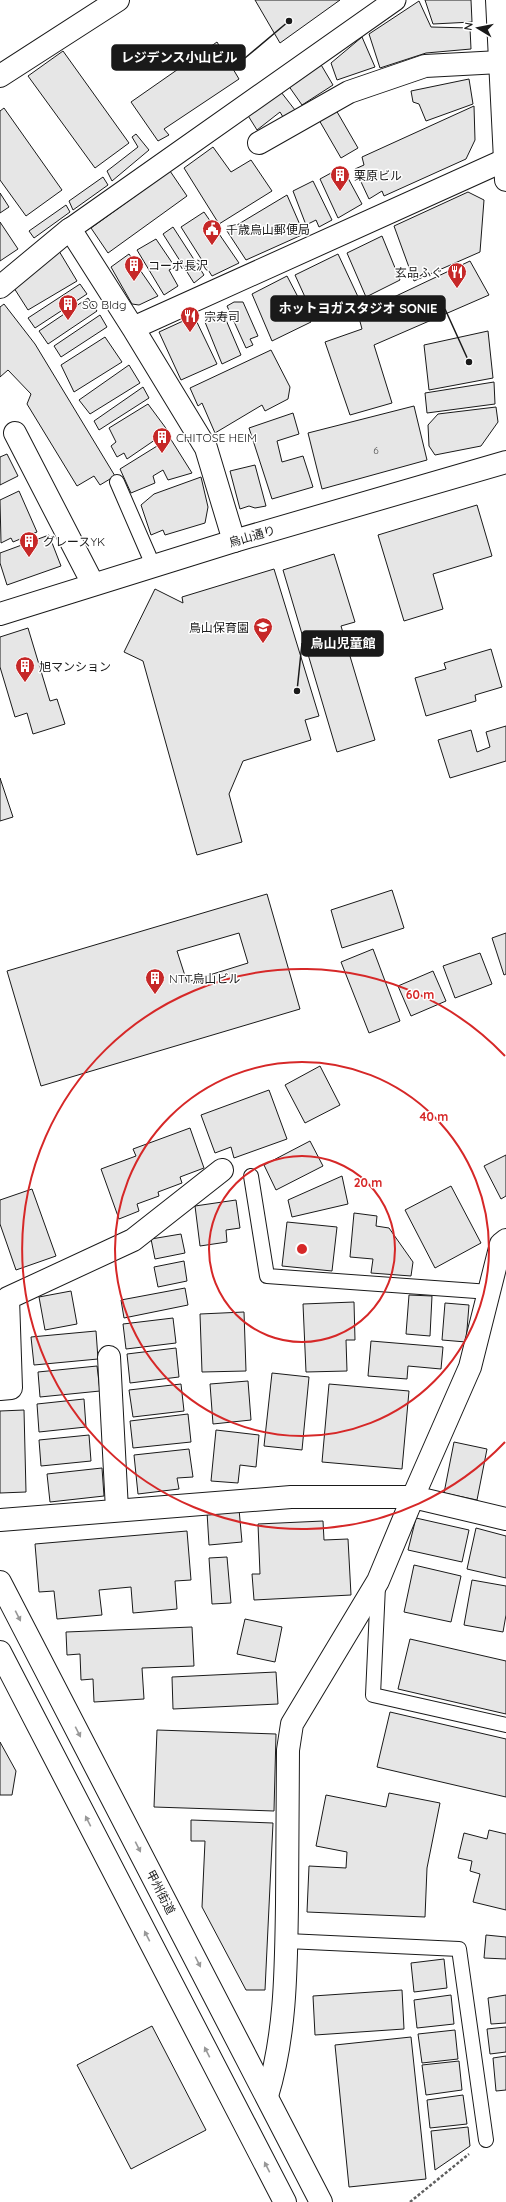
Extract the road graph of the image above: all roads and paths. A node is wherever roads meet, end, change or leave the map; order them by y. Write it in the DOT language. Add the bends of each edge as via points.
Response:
graph roads {
  1 [pos="118,0"];
  2 [pos="395,0"];
  3 [pos="497,0"];
  4 [pos="500,62"];
  5 [pos="0,76"];
  6 [pos="259,143"];
  7 [pos="505,170"];
  8 [pos="70,229"];
  9 [pos="0,287"];
  10 [pos="133,328"];
  11 [pos="15,433"];
  12 [pos="506,462"];
  13 [pos="118,482"];
  14 [pos="234,541"];
  15 [pos="153,565"];
  16 [pos="93,584"];
  17 [pos="0,614"];
  18 [pos="222,1170"];
  19 [pos="251,1176"];
  20 [pos="506,1240"];
  21 [pos="490,1292"];
  22 [pos="109,1357"];
  23 [pos="0,1389"];
  24 [pos="413,1496"];
  25 [pos="116,1510"];
  26 [pos="506,1519"];
  27 [pos="0,1520"];
  28 [pos="378,1581"];
  29 [pos="0,1582"];
  30 [pos="0,1652"];
  31 [pos="506,1725"];
  32 [pos="287,1941"];
  33 [pos="267,2096"];
  34 [pos="486,2140"];
  35 [pos="285,2202"];
  36 [pos="321,2202"];
  37 [pos="410,2202"];
  1 -- 5 [label="main road"];
  2 -- 8 [label="street"];
  3 -- 4 [label="main road"];
  4 -- 6 [label="main road" via="425,66 349,92"];
  4 -- 7 [label="main road"];
  7 -- 10 [label="main road"];
  8 -- 9 [label="main road"];
  8 -- 10 [label="main road"];
  10 -- 14 [label="main road" via="206,448"];
  11 -- 16 [label="main road"];
  12 -- 14 [label="main road, 烏山通り"];
  13 -- 15 [label="lane"];
  14 -- 15 [label="main road, 烏山通り"];
  15 -- 16 [label="main road, 烏山通り"];
  16 -- 17 [label="main road, 烏山通り"];
  18 -- 23 [label="main road" via="133,1240 8,1298 11,1388"];
  19 -- 21 [label="lane" via="267,1276"];
  20 -- 21 [label="main road" via="501,1244"];
  21 -- 24 [label="main road" via="470,1367"];
  22 -- 25 [label="main road"];
  24 -- 25 [label="main road" via="291,1497"];
  24 -- 26 [label="main road"];
  24 -- 28 [label="main road"];
  25 -- 27 [label="main road"];
  28 -- 31 [label="lane" via="373,1695"];
  28 -- 32 [label="main road" via="292,1724 288,1750"];
  29 -- 33 [label="main road, 甲州街道, one-way"];
  35 -- 30 [label="main road, one-way"];
  32 -- 33 [label="main road" via="281,2038 276,2069"];
  32 -- 34 [label="lane" via="459,1950"];
  33 -- 36 [label="main road, 甲州街道"];
  34 -- 37 [label="path"];
}
